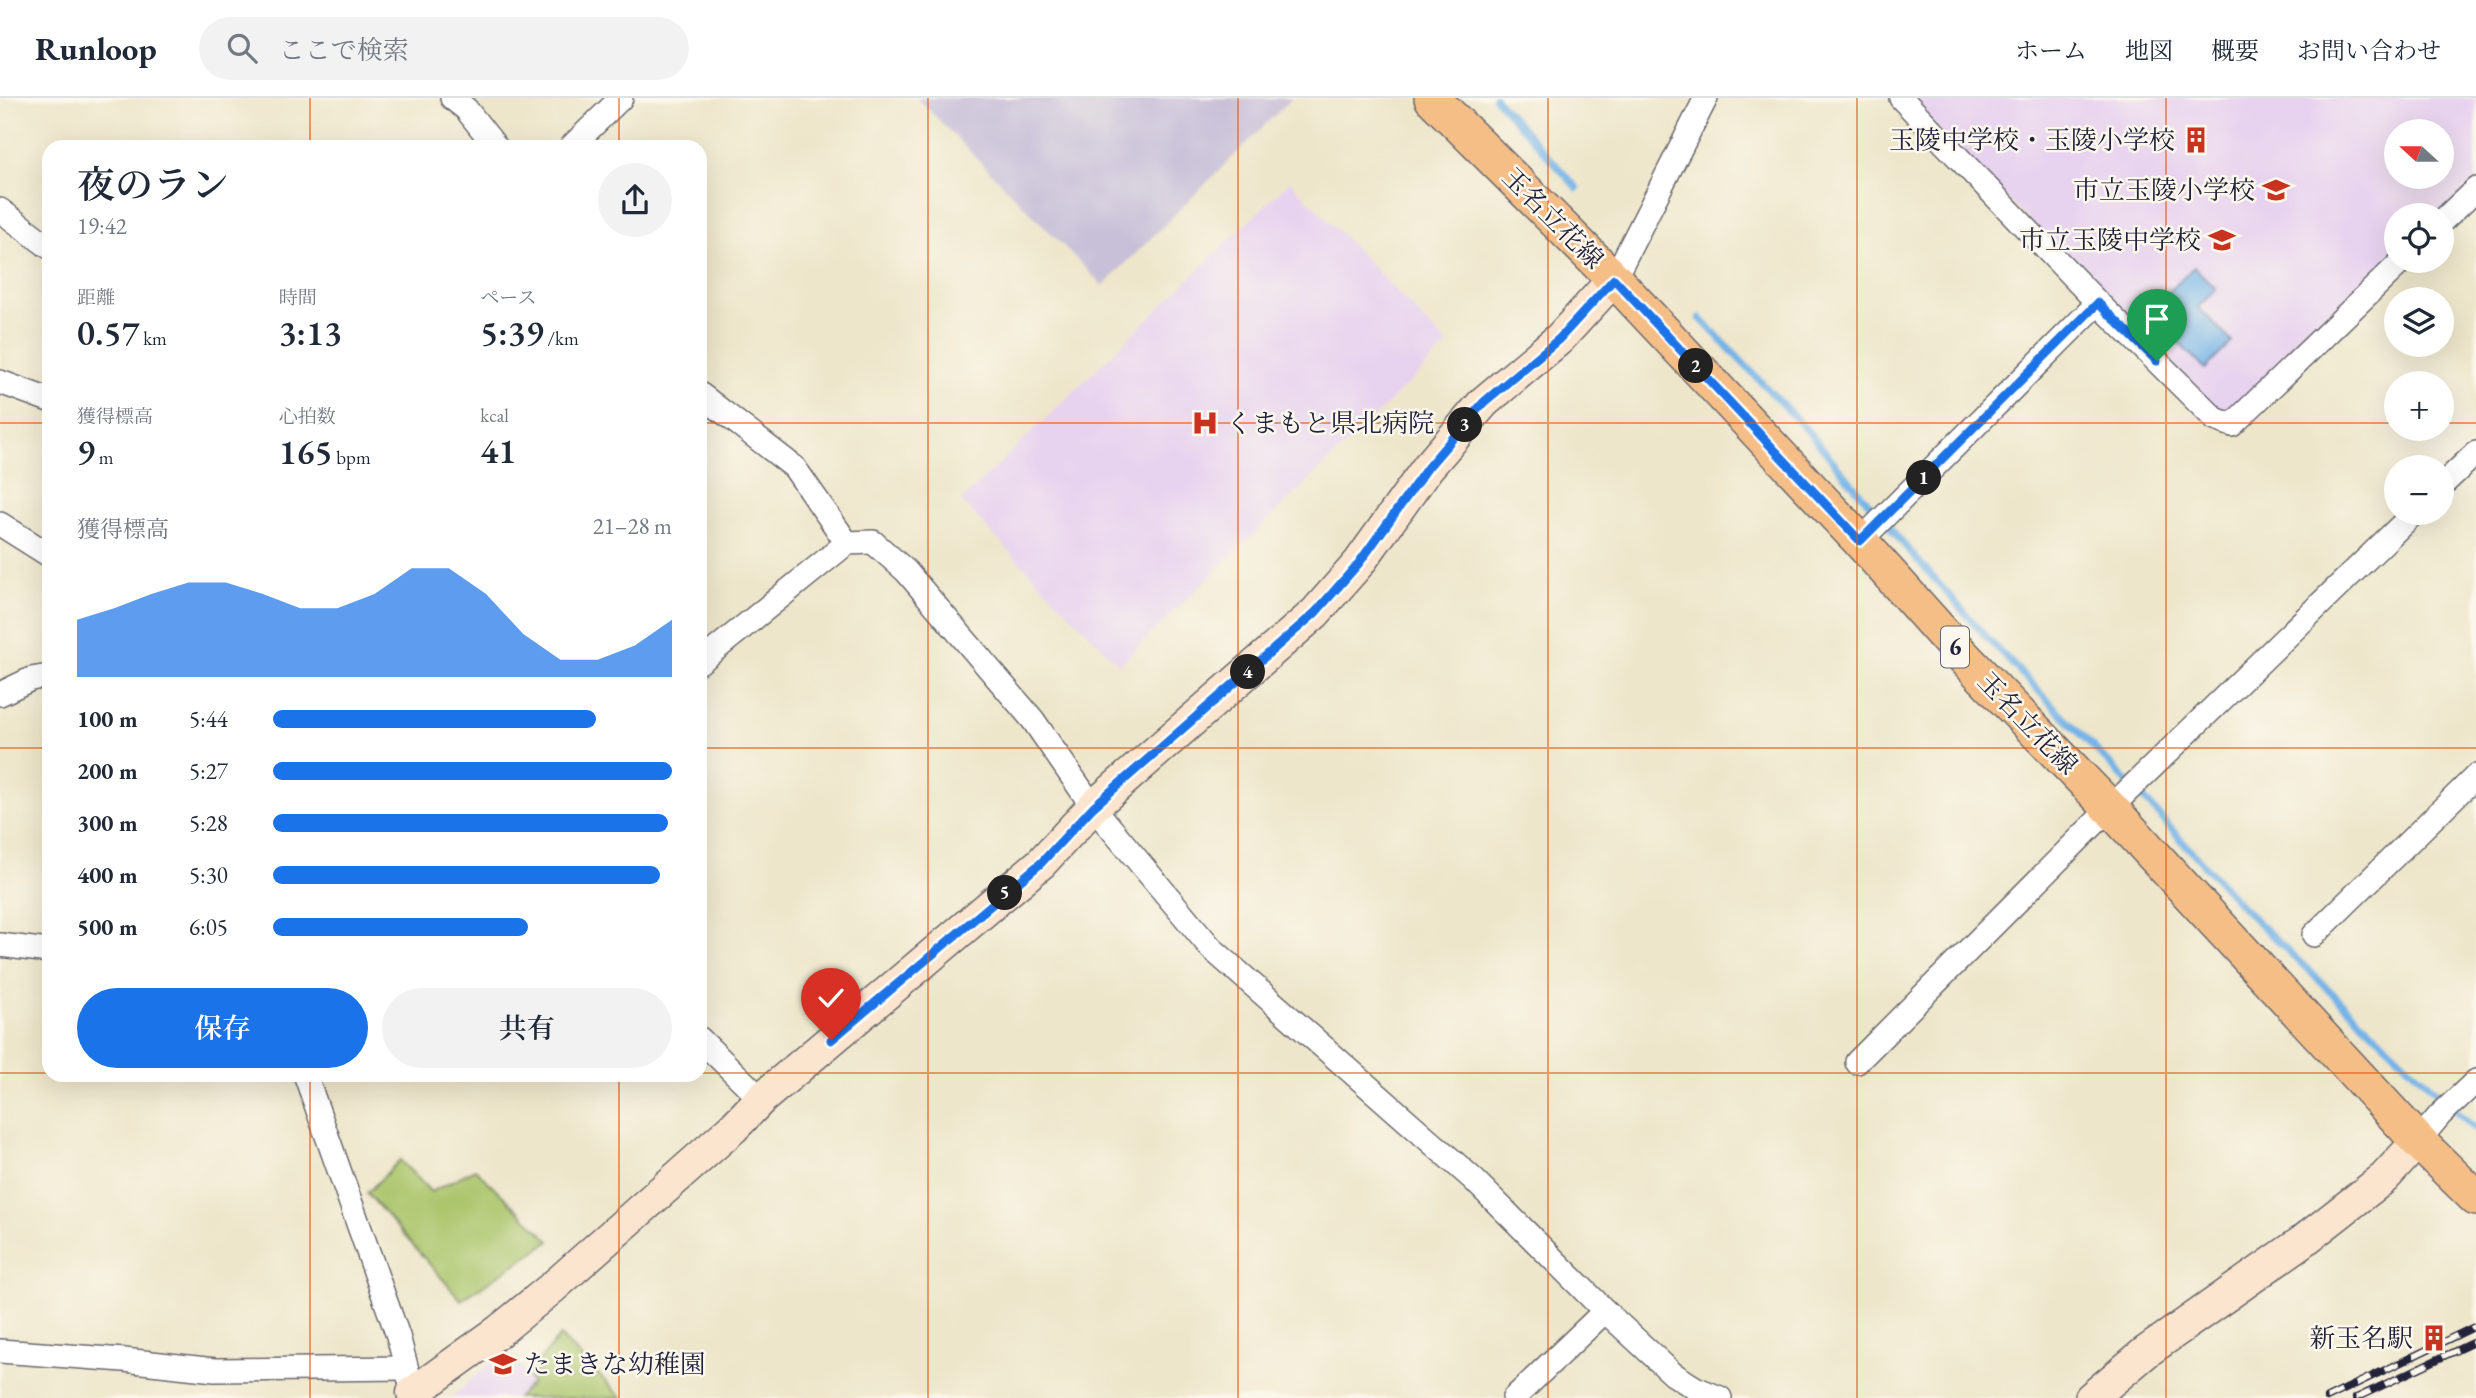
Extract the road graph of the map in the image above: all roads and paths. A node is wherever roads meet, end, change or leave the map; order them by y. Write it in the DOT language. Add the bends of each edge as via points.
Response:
graph roads {
  1 [pos="452,98"];
  2 [pos="621,98"];
  3 [pos="1432,98"];
  4 [pos="1706,98"];
  5 [pos="1901,98"];
  6 [pos="490,140"];
  7 [pos="578,140"];
  8 [pos="2476,189"];
  9 [pos="0,210"];
  10 [pos="2454,210"];
  11 [pos="42,242"];
  12 [pos="2390,273"];
  13 [pos="1614,279"];
  14 [pos="2098,303"];
  15 [pos="0,382"];
  16 [pos="42,398"];
  17 [pos="707,399"];
  18 [pos="2476,453"];
  19 [pos="2454,474"];
  20 [pos="0,524"];
  21 [pos="2402,525"];
  22 [pos="1868,533"];
  23 [pos="847,543"];
  24 [pos="42,551"];
  25 [pos="707,656"];
  26 [pos="42,677"];
  27 [pos="0,694"];
  28 [pos="2476,776"];
  29 [pos="1093,807"];
  30 [pos="2110,808"];
  31 [pos="2314,935"];
  32 [pos="0,945"];
  33 [pos="42,950"];
  34 [pos="707,1046"];
  35 [pos="1857,1062"];
  36 [pos="308,1082"];
  37 [pos="2469,1088"];
  38 [pos="761,1099"];
  39 [pos="2418,1141"];
  40 [pos="2476,1198"];
  41 [pos="1605,1311"];
  42 [pos="0,1351"];
  43 [pos="411,1386"];
  44 [pos="1514,1398"];
  45 [pos="1720,1398"];
  46 [pos="2091,1398"];
  1 -- 6 [label="street"];
  2 -- 7 [label="street"];
  3 -- 13 [label="main road, 玉名立花線 / 6"];
  4 -- 13 [label="street"];
  5 -- 14 [label="street"];
  8 -- 10 [label="street"];
  9 -- 11 [label="street"];
  12 -- 14 [label="street" via="2232,425 2215,419"];
  13 -- 22 [label="main road, 玉名立花線 / 6"];
  13 -- 29 [label="street" via="1559,339 1484,402 1315,613"];
  14 -- 22 [label="street"];
  15 -- 16 [label="street"];
  17 -- 23 [label="street" via="794,467"];
  18 -- 19 [label="street"];
  20 -- 24 [label="street"];
  21 -- 30 [label="street"];
  22 -- 30 [label="main road, 玉名立花線 / 6" via="1961,654"];
  23 -- 25 [label="street"];
  23 -- 29 [label="street" via="873,542 906,571 1033,720"];
  26 -- 27 [label="street"];
  28 -- 31 [label="street"];
  29 -- 38 [label="street" via="1041,863"];
  29 -- 41 [label="street" via="1211,948 1473,1179"];
  30 -- 35 [label="street"];
  30 -- 39 [label="main road, 玉名立花線 / 6"];
  32 -- 33 [label="street"];
  34 -- 38 [label="street"];
  36 -- 43 [label="street" via="398,1336"];
  37 -- 39 [label="street"];
  38 -- 43 [label="street" via="553,1287 499,1331"];
  39 -- 40 [label="main road, 玉名立花線 / 6"];
  39 -- 46 [label="street" via="2384,1178 2146,1352"];
  41 -- 44 [label="street"];
  41 -- 45 [label="street" via="1673,1374"];
  42 -- 43 [label="street"];
}
